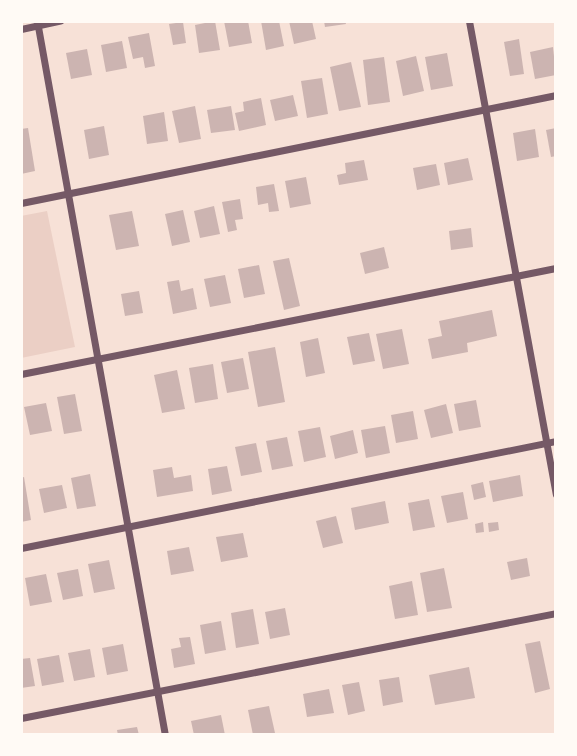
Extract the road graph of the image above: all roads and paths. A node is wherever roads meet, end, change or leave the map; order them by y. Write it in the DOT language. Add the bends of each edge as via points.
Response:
graph roads {
  1 [pos="60,21"];
  2 [pos="469,21"];
  3 [pos="37,23"];
  4 [pos="21,29"];
  5 [pos="556,95"];
  6 [pos="485,109"];
  7 [pos="71,193"];
  8 [pos="21,203"];
  9 [pos="556,268"];
  10 [pos="516,276"];
  11 [pos="98,359"];
  12 [pos="21,374"];
  13 [pos="556,441"];
  14 [pos="547,443"];
  15 [pos="556,494"];
  16 [pos="129,526"];
  17 [pos="21,548"];
  18 [pos="556,613"];
  19 [pos="157,691"];
  20 [pos="21,718"];
  21 [pos="165,735"];
  1 -- 3 [label="street"];
  2 -- 6 [label="street"];
  3 -- 4 [label="street"];
  3 -- 7 [label="street"];
  5 -- 6 [label="street"];
  6 -- 7 [label="street"];
  6 -- 10 [label="street"];
  7 -- 8 [label="street"];
  7 -- 11 [label="street"];
  9 -- 10 [label="street"];
  10 -- 11 [label="street"];
  10 -- 14 [label="street"];
  11 -- 12 [label="street"];
  11 -- 16 [label="street"];
  13 -- 14 [label="street"];
  14 -- 15 [label="street"];
  14 -- 16 [label="street"];
  16 -- 17 [label="street"];
  16 -- 19 [label="street"];
  18 -- 19 [label="street"];
  19 -- 20 [label="street"];
  19 -- 21 [label="street"];
}
